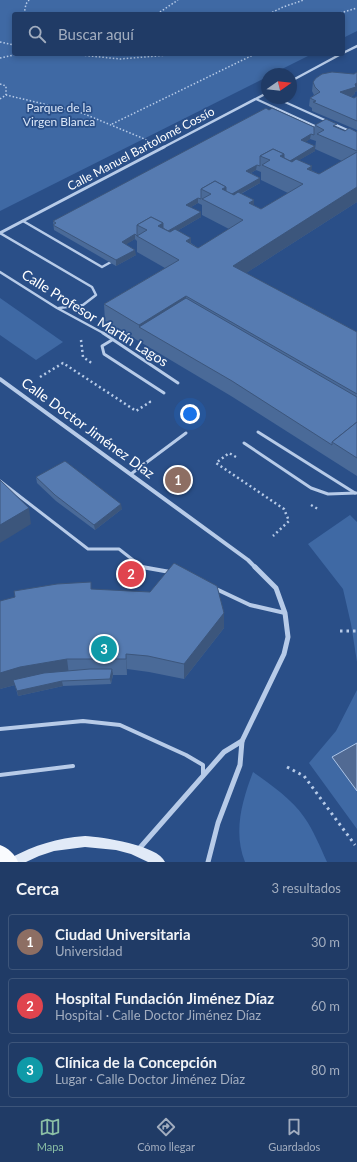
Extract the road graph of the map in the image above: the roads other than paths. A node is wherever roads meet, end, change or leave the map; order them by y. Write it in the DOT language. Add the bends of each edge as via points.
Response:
graph roads {
  1 [pos="357,46"];
  2 [pos="345,52"];
  3 [pos="338,56"];
  4 [pos="297,78"];
  5 [pos="261,97"];
  6 [pos="256,99"];
  7 [pos="290,104"];
  8 [pos="320,129"];
  9 [pos="357,134"];
  10 [pos="23,221"];
  11 [pos="0,233"];
  12 [pos="111,262"];
  13 [pos="0,272"];
  14 [pos="57,308"];
  15 [pos="112,340"];
  16 [pos="0,379"];
  17 [pos="178,383"];
  18 [pos="164,393"];
  19 [pos="258,432"];
  20 [pos="186,433"];
  21 [pos="244,443"];
  22 [pos="130,474"];
  23 [pos="0,480"];
  24 [pos="356,494"];
  25 [pos="173,572"];
  26 [pos="209,585"];
  27 [pos="285,613"];
  28 [pos="0,729"];
  29 [pos="242,741"];
  30 [pos="73,766"];
  31 [pos="0,775"];
  32 [pos="203,777"];
  33 [pos="137,851"];
  34 [pos="0,852"];
  35 [pos="11,862"];
  36 [pos="14,862"];
  37 [pos="159,862"];
  38 [pos="208,862"];
  1 -- 2 [label="street"];
  3 -- 4 [label="street"];
  5 -- 6 [label="street, Calle Manuel Bartolomé Cossío"];
  6 -- 8 [label="lane"];
  6 -- 10 [label="street, Calle Manuel Bartolomé Cossío"];
  7 -- 9 [label="lane"];
  10 -- 11 [label="street"];
  10 -- 12 [label="lane" via="102,267"];
  11 -- 14 [label="lane" via="92,286 96,295 89,302 80,306"];
  13 -- 14 [label="lane, Calle Profesor Martín Lagos"];
  14 -- 15 [label="lane, Calle Profesor Martín Lagos"];
  15 -- 17 [label="lane, Calle Profesor Martín Lagos"];
  15 -- 18 [label="lane" via="102,346 104,354"];
  16 -- 22 [label="street, Calle Doctor Jiménez Díaz"];
  19 -- 24 [label="lane"];
  20 -- 22 [label="lane"];
  21 -- 24 [label="lane" via="311,488 328,494"];
  22 -- 27 [label="street, Calle Doctor Jiménez Díaz" via="248,560 276,588"];
  23 -- 25 [label="lane" via="88,549 119,549 142,567"];
  26 -- 27 [label="lane" via="250,605"];
  27 -- 29 [label="street, Calle Doctor Jiménez Díaz" via="288,637 284,654"];
  28 -- 32 [label="lane" via="83,721 120,725 203,765"];
  29 -- 32 [label="street" via="224,752"];
  29 -- 38 [label="street, Calle Doctor Jiménez Díaz" via="240,765 218,822"];
  30 -- 31 [label="lane"];
  32 -- 33 [label="street"];
  33 -- 36 [label="street" via="125,846 97,842 68,843 39,850"];
  33 -- 37 [label="street"];
  34 -- 35 [label="main road"];
}
